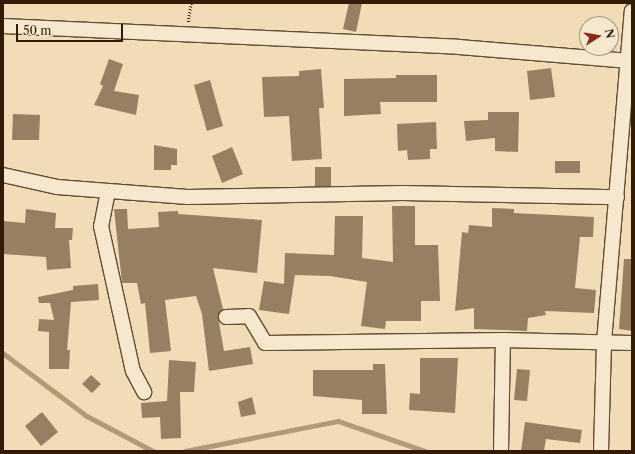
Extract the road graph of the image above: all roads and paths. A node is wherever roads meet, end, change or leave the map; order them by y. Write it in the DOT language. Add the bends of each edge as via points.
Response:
graph roads {
  1 [pos="191,3"];
  2 [pos="632,11"];
  3 [pos="3,26"];
  4 [pos="185,34"];
  5 [pos="629,61"];
  6 [pos="3,175"];
  7 [pos="108,191"];
  8 [pos="617,196"];
  9 [pos="226,317"];
  10 [pos="503,340"];
  11 [pos="604,342"];
  12 [pos="632,343"];
  13 [pos="144,392"];
  14 [pos="500,451"];
  15 [pos="601,451"];
  1 -- 4 [label="path"];
  2 -- 5 [label="street"];
  3 -- 4 [label="street"];
  4 -- 5 [label="street" via="459,47"];
  5 -- 8 [label="street"];
  6 -- 7 [label="street" via="57,187"];
  7 -- 8 [label="street" via="188,197 402,193"];
  7 -- 13 [label="street" via="101,226 133,371"];
  8 -- 11 [label="street"];
  9 -- 10 [label="street" via="249,316 265,343"];
  10 -- 11 [label="street"];
  10 -- 14 [label="street"];
  11 -- 12 [label="street"];
  11 -- 15 [label="street"];
}
